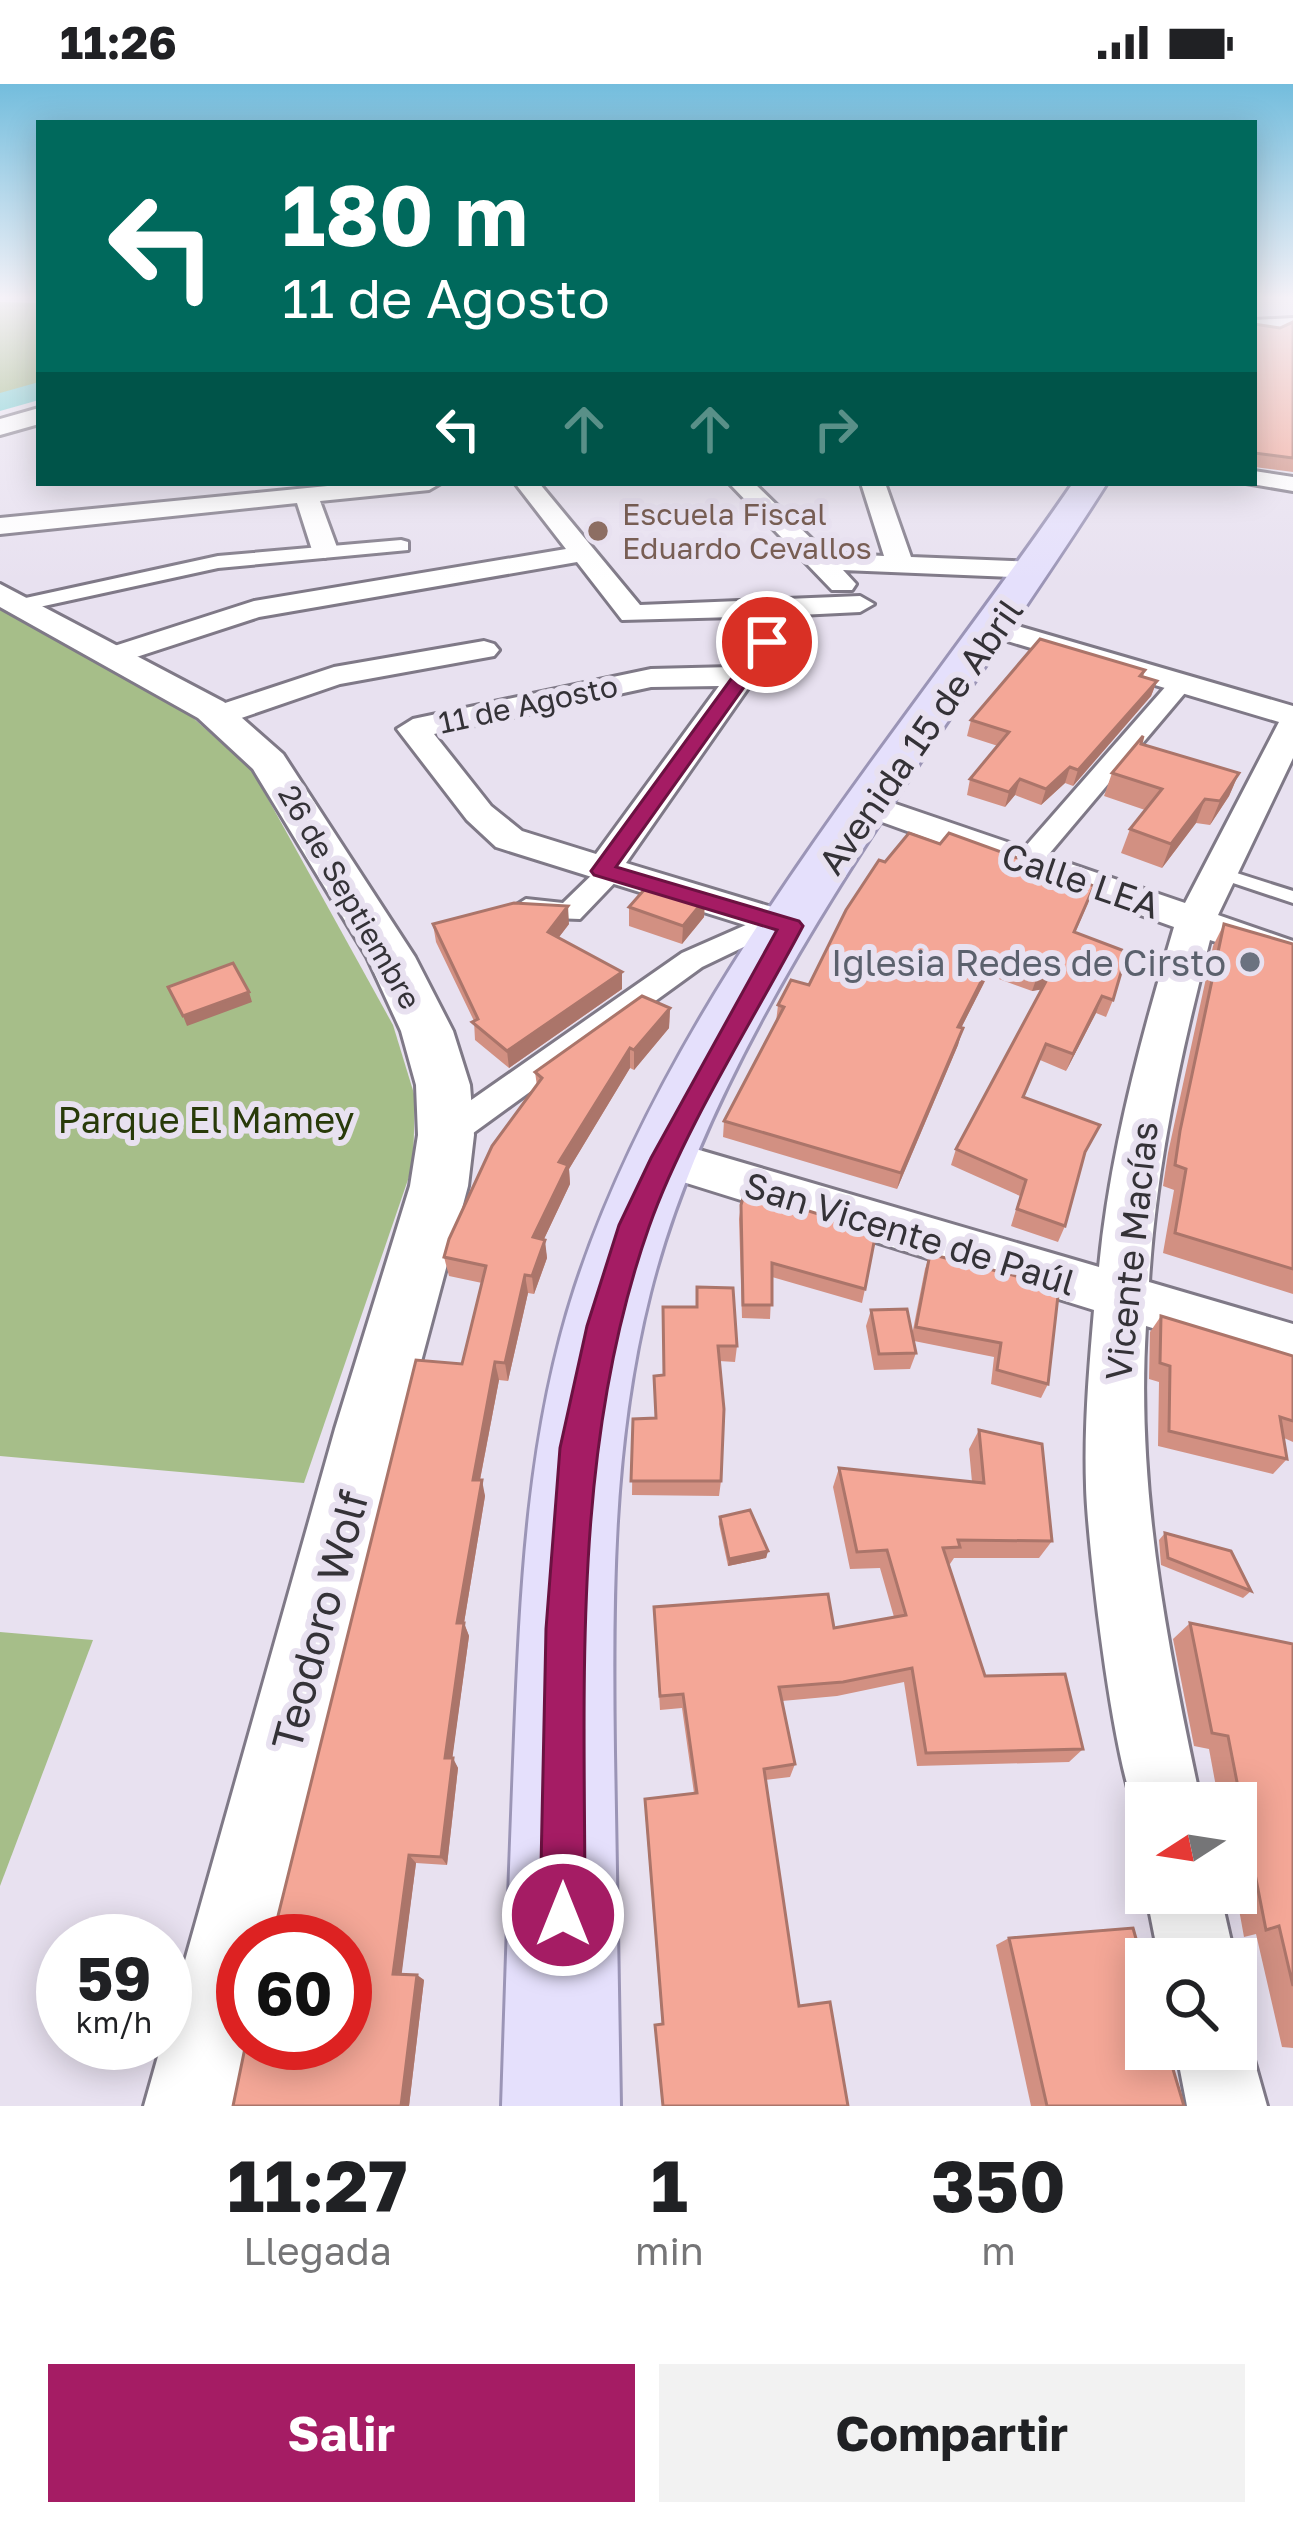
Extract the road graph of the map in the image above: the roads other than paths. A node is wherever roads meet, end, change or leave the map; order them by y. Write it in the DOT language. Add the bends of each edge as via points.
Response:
graph roads {
  1 [pos="36,417"];
  2 [pos="0,427"];
  3 [pos="1257,478"];
  4 [pos="1293,484"];
  5 [pos="129,486"];
  6 [pos="398,486"];
  7 [pos="529,486"];
  8 [pos="744,486"];
  9 [pos="873,486"];
  10 [pos="1088,486"];
  11 [pos="306,495"];
  12 [pos="125,513"];
  13 [pos="0,526"];
  14 [pos="401,546"];
  15 [pos="326,550"];
  16 [pos="581,554"];
  17 [pos="823,561"];
  18 [pos="899,561"];
  19 [pos="1035,570"];
  20 [pos="10,600"];
  21 [pos="790,608"];
  22 [pos="994,628"];
  23 [pos="484,650"];
  24 [pos="115,655"];
  25 [pos="745,676"];
  26 [pos="1182,682"];
  27 [pos="218,716"];
  28 [pos="1293,720"];
  29 [pos="868,806"];
  30 [pos="1028,861"];
  31 [pos="606,872"];
  32 [pos="1221,873"];
  33 [pos="1293,897"];
  34 [pos="517,907"];
  35 [pos="1196,920"];
  36 [pos="782,924"];
  37 [pos="1293,955"];
  38 [pos="446,1135"];
  39 [pos="665,1158"];
  40 [pos="1119,1298"];
  41 [pos="1293,1348"];
  42 [pos="1162,1782"];
  43 [pos="1219,2070"];
  44 [pos="192,2106"];
  45 [pos="561,2106"];
  46 [pos="1227,2106"];
  1 -- 2 [label="street"];
  3 -- 4 [label="street"];
  5 -- 12 [label="street"];
  6 -- 11 [label="street"];
  7 -- 16 [label="street"];
  8 -- 17 [label="street"];
  9 -- 18 [label="street"];
  10 -- 19 [label="main road, Avenida 15 de Abril"];
  11 -- 12 [label="street"];
  11 -- 15 [label="street"];
  12 -- 13 [label="street"];
  14 -- 15 [label="street"];
  15 -- 20 [label="street"];
  16 -- 21 [label="street" via="632,614"];
  16 -- 24 [label="street" via="254,609"];
  17 -- 18 [label="street"];
  17 -- 21 [label="street" via="860,604"];
  18 -- 19 [label="street"];
  19 -- 22 [label="main road, Avenida 15 de Abril"];
  20 -- 24 [label="street, 26 de Septiembre"];
  21 -- 25 [label="street"];
  22 -- 26 [label="street"];
  22 -- 29 [label="main road, Avenida 15 de Abril"];
  23 -- 27 [label="street" via="320,680"];
  24 -- 27 [label="street, 26 de Septiembre"];
  25 -- 31 [label="street"];
  25 -- 31 [label="street, 11 de Agosto" via="651,677 413,729 494,828 527,848"];
  26 -- 28 [label="street"];
  26 -- 30 [label="street"];
  27 -- 38 [label="street, 26 de Septiembre" via="293,794 392,957 427,1031 443,1085"];
  28 -- 32 [label="street, Vicente Macías"];
  29 -- 30 [label="street, Calle LEA"];
  29 -- 36 [label="main road, Avenida 15 de Abril"];
  30 -- 35 [label="street, Calle LEA"];
  31 -- 34 [label="street" via="570,913"];
  31 -- 36 [label="street, 11 de Agosto"];
  32 -- 33 [label="lane"];
  32 -- 35 [label="street, Vicente Macías"];
  35 -- 37 [label="street, Calle LEA"];
  35 -- 40 [label="street, Vicente Macías" via="1146,1114"];
  36 -- 38 [label="street" via="692,960"];
  36 -- 39 [label="main road, Avenida 15 de Abril"];
  38 -- 44 [label="street, Teodoro Wolf" via="439,1186"];
  39 -- 40 [label="street, San Vicente de Paúl"];
  39 -- 45 [label="main road, Avenida 15 de Abril" via="634,1225 578,1448 566,1629"];
  40 -- 41 [label="street, San Vicente de Paúl"];
  40 -- 42 [label="street, Vicente Macías" via="1115,1490"];
  43 -- 46 [label="street"];
}
